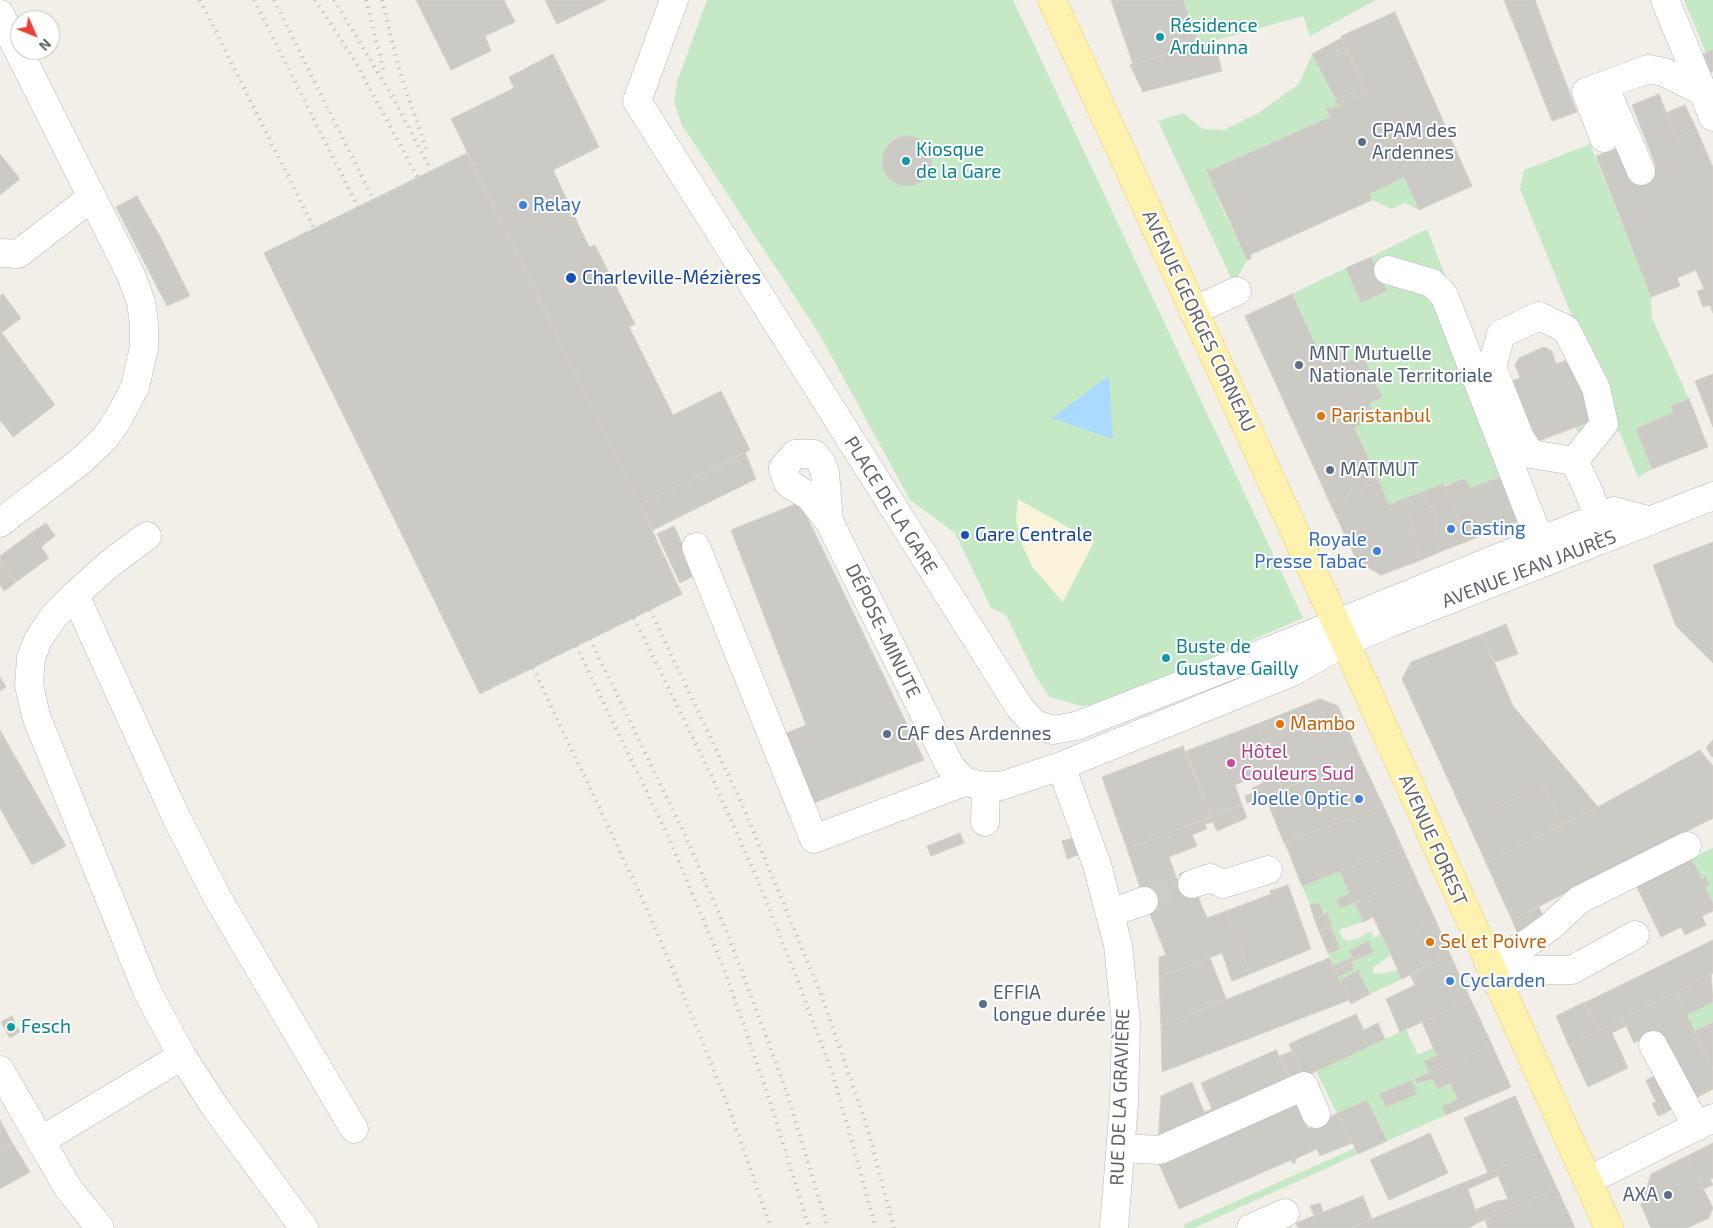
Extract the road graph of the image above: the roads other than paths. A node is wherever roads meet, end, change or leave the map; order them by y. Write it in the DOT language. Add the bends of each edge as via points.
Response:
graph roads {
  1 [pos="674,0"];
  2 [pos="1052,0"];
  3 [pos="1666,0"];
  4 [pos="0,14"];
  5 [pos="1604,85"];
  6 [pos="1708,104"];
  7 [pos="1604,138"];
  8 [pos="1641,171"];
  9 [pos="92,197"];
  10 [pos="0,253"];
  11 [pos="1388,270"];
  12 [pos="1236,291"];
  13 [pos="1193,310"];
  14 [pos="1574,461"];
  15 [pos="1713,496"];
  16 [pos="1713,513"];
  17 [pos="1598,517"];
  18 [pos="1651,521"];
  19 [pos="829,522"];
  20 [pos="0,524"];
  21 [pos="146,536"];
  22 [pos="1540,541"];
  23 [pos="696,547"];
  24 [pos="75,595"];
  25 [pos="1344,641"];
  26 [pos="1061,766"];
  27 [pos="984,785"];
  28 [pos="993,819"];
  29 [pos="1687,846"];
  30 [pos="1268,870"];
  31 [pos="1192,884"];
  32 [pos="1144,901"];
  33 [pos="1110,913"];
  34 [pos="1635,934"];
  35 [pos="1493,973"];
  36 [pos="1653,1045"];
  37 [pos="182,1056"];
  38 [pos="0,1070"];
  39 [pos="1316,1114"];
  40 [pos="1705,1122"];
  41 [pos="354,1129"];
  42 [pos="40,1141"];
  43 [pos="1121,1148"];
  44 [pos="1587,1181"];
  45 [pos="1286,1213"];
  46 [pos="100,1228"];
  47 [pos="304,1228"];
  48 [pos="1114,1228"];
  49 [pos="1251,1228"];
  50 [pos="1609,1228"];
  1 -- 25 [label="street, PLACE DE LA GARE" via="637,101 1016,702 1035,724 1053,730 1076,726"];
  2 -- 13 [label="main road, AVENUE GEORGES CORNEAU"];
  3 -- 6 [label="street"];
  4 -- 9 [label="street"];
  5 -- 6 [label="street" via="1648,69 1664,72"];
  5 -- 7 [label="street" via="1586,92"];
  5 -- 8 [label="street"];
  9 -- 10 [label="street" via="18,254"];
  9 -- 20 [label="street" via="141,302 144,348 141,368 128,402 105,438"];
  11 -- 22 [label="street" via="1432,283 1444,295"];
  12 -- 13 [label="street"];
  13 -- 25 [label="main road, AVENUE GEORGES CORNEAU"];
  14 -- 14 [label="street" via="1531,454 1520,438 1492,367 1501,334 1539,316 1566,329 1596,388 1604,424"];
  14 -- 17 [label="street"];
  15 -- 18 [label="street, AVENUE JEAN JAURÈS"];
  16 -- 25 [label="street"];
  17 -- 18 [label="street" via="1614,511"];
  17 -- 22 [label="street"];
  18 -- 25 [label="street, AVENUE JEAN JAURÈS"];
  19 -- 27 [label="street, DÉPOSE-MINUTE" via="950,766"];
  21 -- 24 [label="street"];
  22 -- 25 [label="street"];
  23 -- 27 [label="street" via="814,839"];
  24 -- 37 [label="street" via="54,616 38,640 31,658 29,684 36,716 125,940"];
  24 -- 41 [label="street" via="177,819 217,897"];
  25 -- 26 [label="street" via="1292,672"];
  25 -- 35 [label="main road, AVENUE FOREST"];
  26 -- 27 [label="street"];
  26 -- 33 [label="street, RUE DE LA GRAVIÈRE" via="1097,865"];
  27 -- 28 [label="street"];
  29 -- 35 [label="street" via="1579,900"];
  30 -- 31 [label="street" via="1223,884 1210,878"];
  32 -- 33 [label="street"];
  33 -- 43 [label="street, RUE DE LA GRAVIÈRE" via="1118,945 1126,1023"];
  34 -- 35 [label="street" via="1572,970"];
  35 -- 44 [label="main road, AVENUE FOREST"];
  36 -- 40 [label="street"];
  37 -- 42 [label="street"];
  37 -- 47 [label="street" via="215,1107"];
  38 -- 42 [label="street"];
  39 -- 43 [label="street" via="1304,1086 1160,1150"];
  40 -- 44 [label="street"];
  42 -- 46 [label="street" via="68,1188"];
  43 -- 48 [label="street, RUE DE LA GRAVIÈRE"];
  44 -- 50 [label="main road, AVENUE FOREST"];
  45 -- 49 [label="street"];
}
